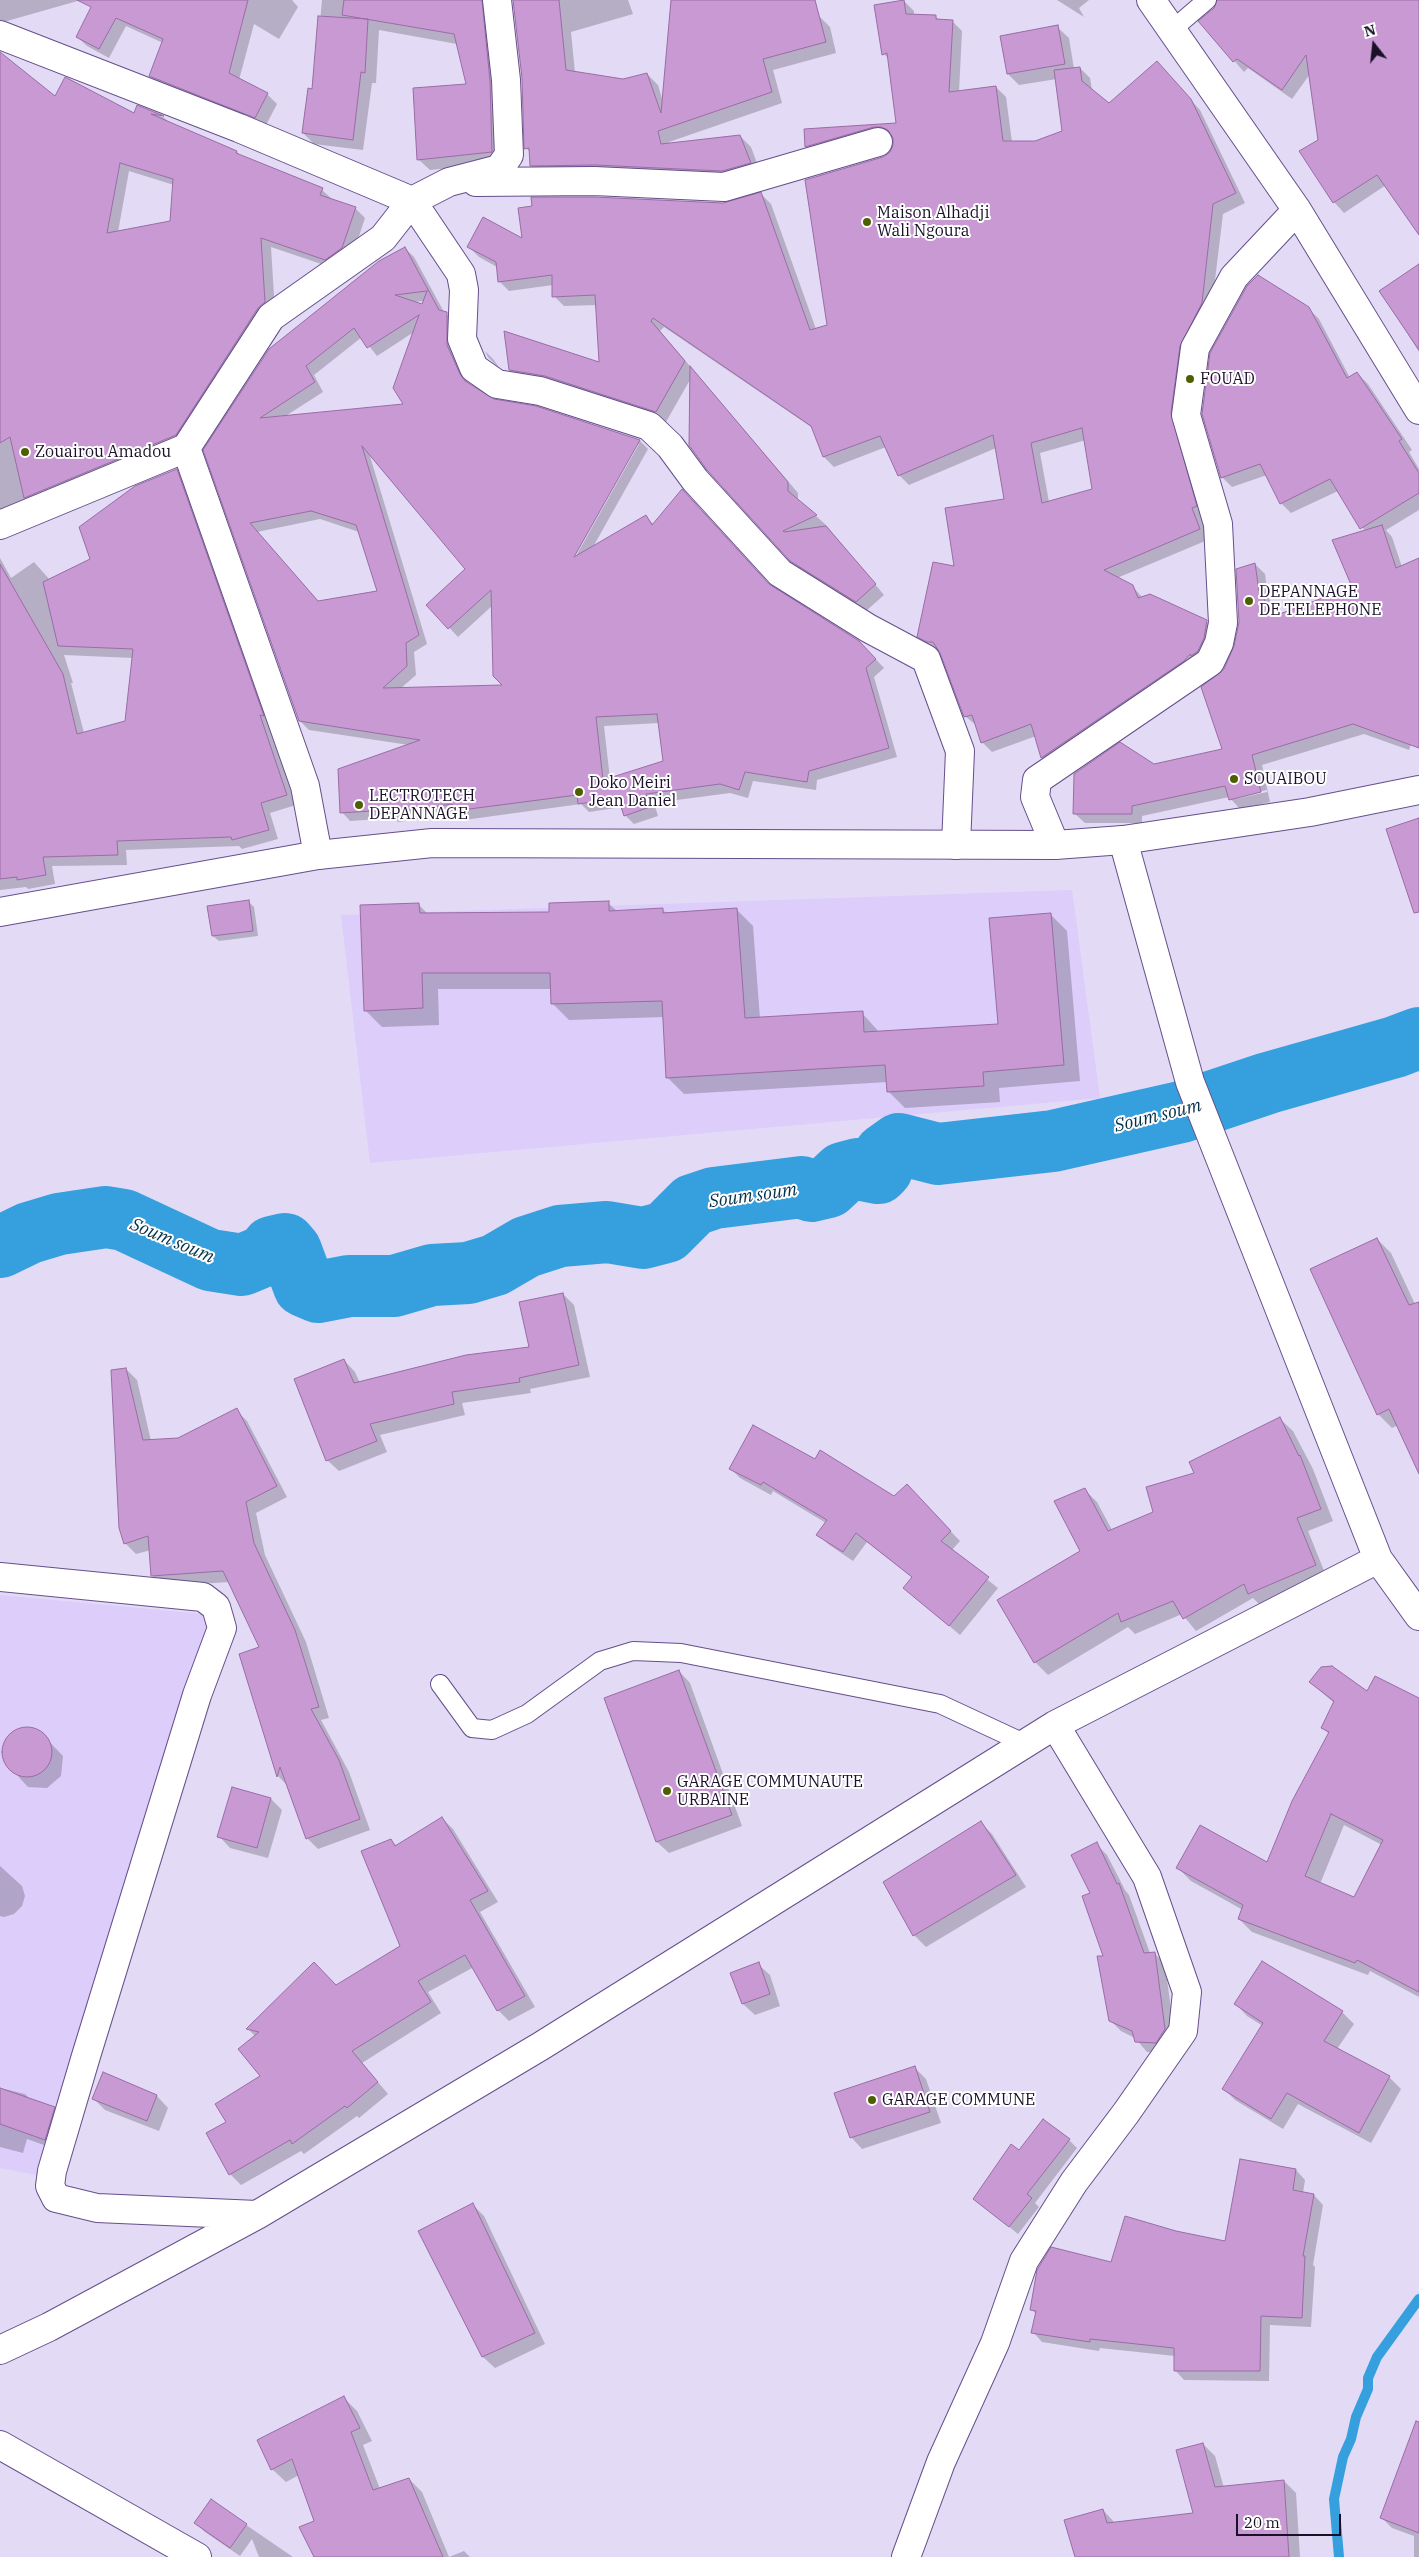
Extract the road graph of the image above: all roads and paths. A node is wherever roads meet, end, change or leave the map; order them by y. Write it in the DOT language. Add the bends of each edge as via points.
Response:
graph roads {
  1 [pos="497,0"];
  2 [pos="1151,0"];
  3 [pos="1207,0"];
  4 [pos="1172,29"];
  5 [pos="0,35"];
  6 [pos="878,142"];
  7 [pos="448,182"];
  8 [pos="412,201"];
  9 [pos="1297,210"];
  10 [pos="1419,410"];
  11 [pos="186,448"];
  12 [pos="0,525"];
  13 [pos="1419,790"];
  14 [pos="1123,840"];
  15 [pos="956,845"];
  16 [pos="1055,845"];
  17 [pos="318,855"];
  18 [pos="0,912"];
  19 [pos="1378,1559"];
  20 [pos="0,1577"];
  21 [pos="1419,1616"];
  22 [pos="440,1684"];
  23 [pos="1055,1725"];
  24 [pos="1026,1744"];
  25 [pos="257,2215"];
  26 [pos="0,2350"];
  27 [pos="0,2445"];
  28 [pos="197,2557"];
  29 [pos="906,2557"];
  1 -- 7 [label="street" via="506,80 509,155 499,168"];
  2 -- 4 [label="street"];
  3 -- 4 [label="lane"];
  4 -- 9 [label="street"];
  5 -- 8 [label="street" via="238,128"];
  6 -- 7 [label="street" via="724,187 594,181"];
  7 -- 8 [label="street"];
  8 -- 11 [label="street" via="383,238 271,317"];
  8 -- 15 [label="street" via="461,274 464,290 462,339 474,368 497,384 540,391 649,426 780,573 868,628 926,658 960,751"];
  9 -- 10 [label="street"];
  9 -- 16 [label="street" via="1234,277 1195,348 1186,415 1218,524 1223,623 1219,643 1210,662 1037,780 1035,798"];
  11 -- 12 [label="street"];
  11 -- 17 [label="street" via="305,786"];
  13 -- 14 [label="street" via="1310,812"];
  14 -- 16 [label="street"];
  14 -- 19 [label="street" via="1190,1082"];
  15 -- 16 [label="street"];
  15 -- 17 [label="street" via="432,843"];
  17 -- 18 [label="street"];
  19 -- 21 [label="street"];
  19 -- 23 [label="street"];
  20 -- 25 [label="street" via="203,1597 216,1607 222,1628 197,1695 50,2186 56,2198 97,2208"];
  22 -- 24 [label="lane" via="472,1728 492,1730 527,1714 600,1660 632,1651 681,1653 940,1704"];
  23 -- 24 [label="street"];
  23 -- 29 [label="street" via="1147,1877 1186,1992 1183,2031 1074,2182 1024,2261 995,2343 941,2462"];
  24 -- 25 [label="street" via="541,2046"];
  25 -- 26 [label="street"];
  27 -- 28 [label="street"];
}
